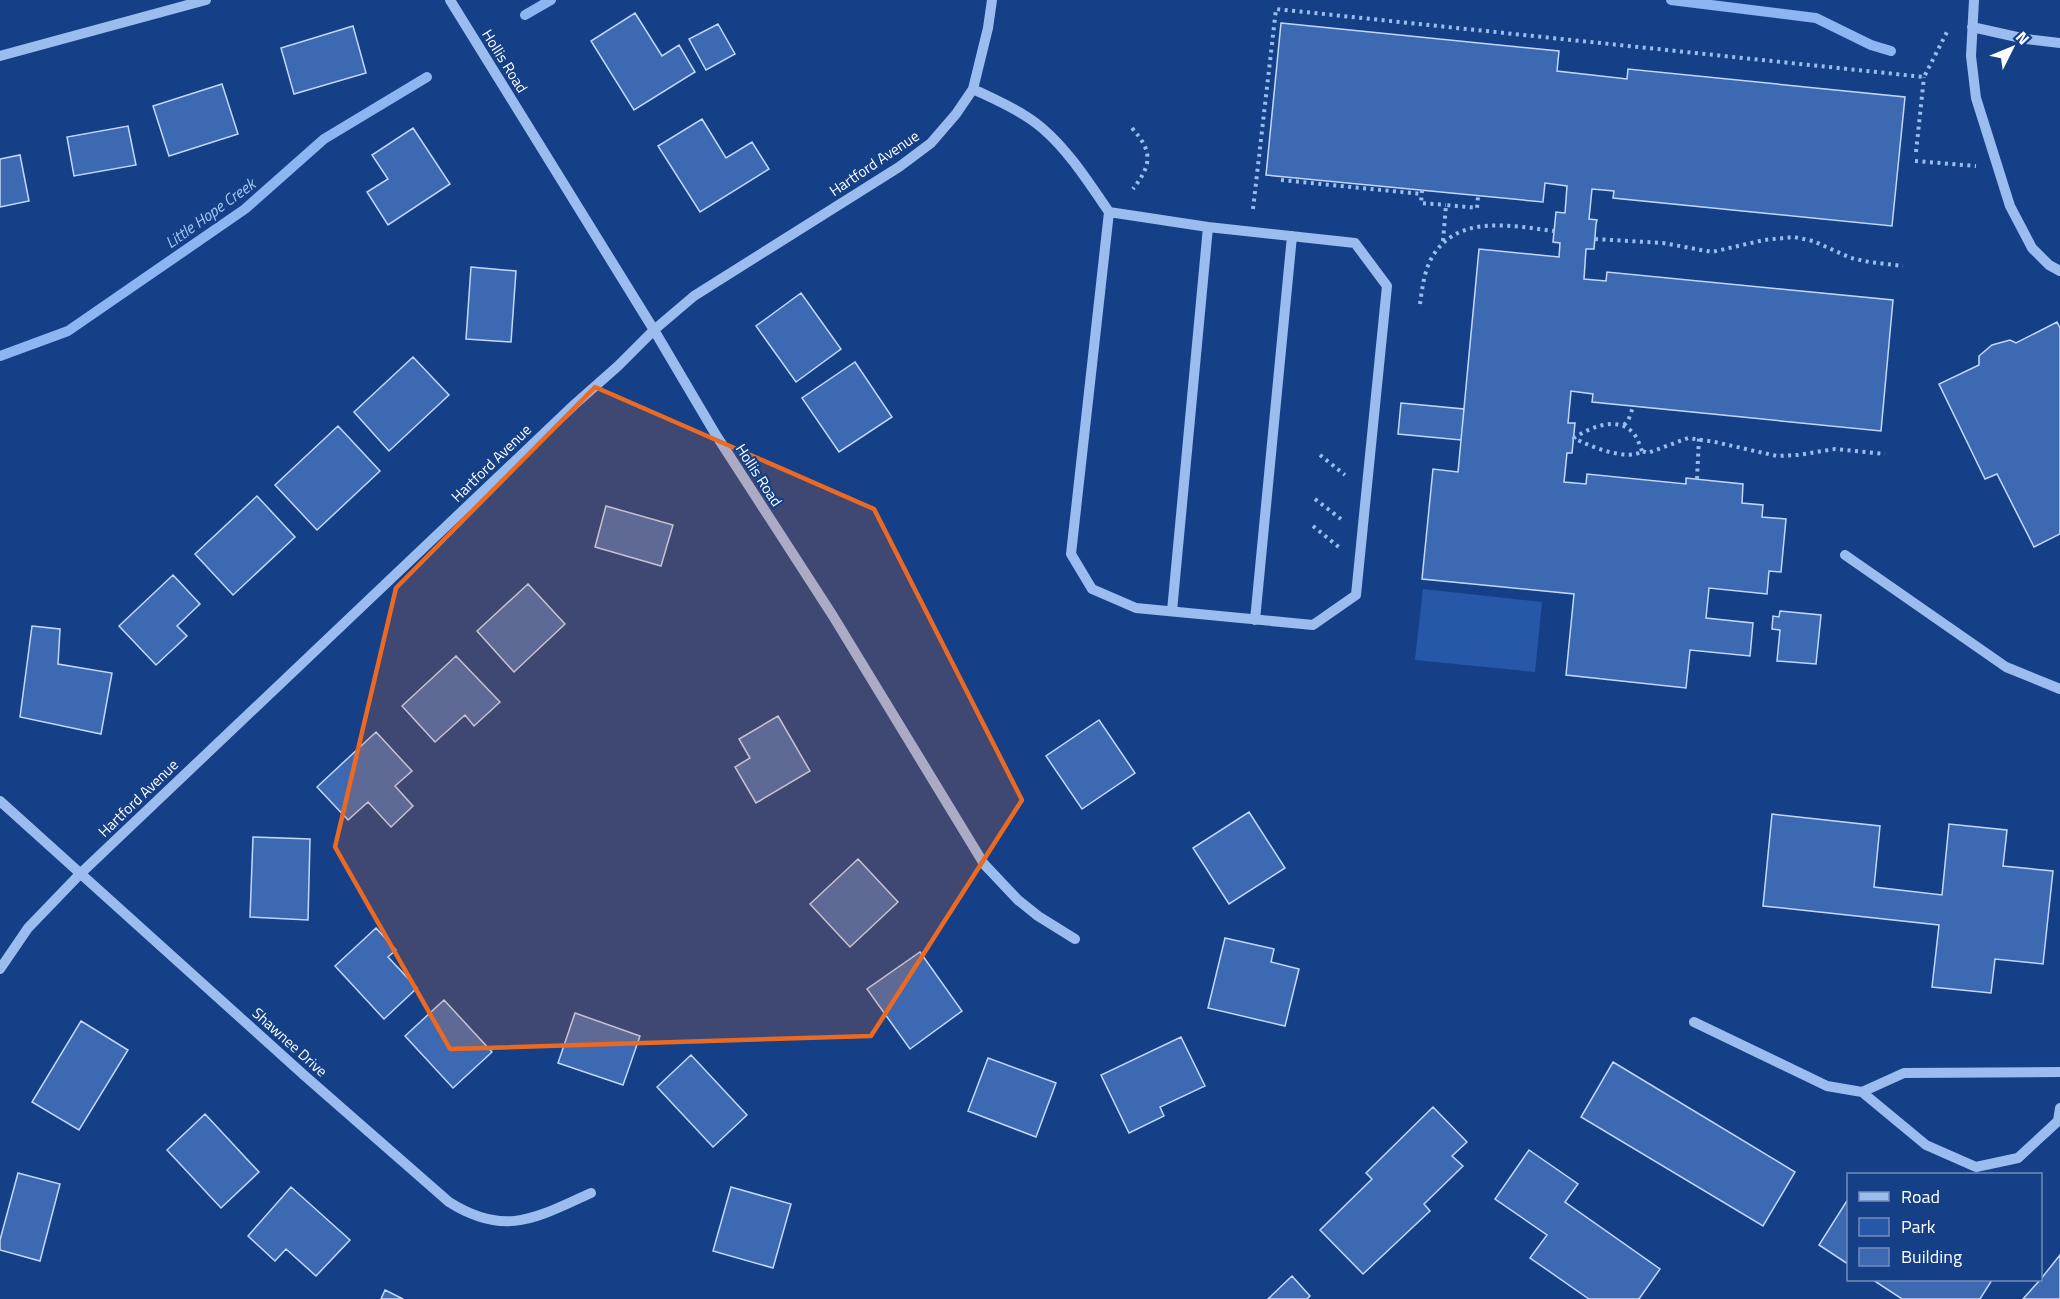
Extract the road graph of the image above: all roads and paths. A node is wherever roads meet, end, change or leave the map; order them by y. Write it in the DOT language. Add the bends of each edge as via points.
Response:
graph roads {
  1 [pos="206,0"];
  2 [pos="450,0"];
  3 [pos="992,0"];
  4 [pos="1974,0"];
  5 [pos="1953,22"];
  6 [pos="1972,27"];
  7 [pos="2060,43"];
  8 [pos="0,56"];
  9 [pos="1924,77"];
  10 [pos="972,89"];
  11 [pos="1132,128"];
  12 [pos="1916,152"];
  13 [pos="1915,161"];
  14 [pos="1982,167"];
  15 [pos="1281,180"];
  16 [pos="1133,189"];
  17 [pos="1478,196"];
  18 [pos="1446,205"];
  19 [pos="1253,209"];
  20 [pos="1109,212"];
  21 [pos="1208,226"];
  22 [pos="1554,231"];
  23 [pos="1292,236"];
  24 [pos="1595,239"];
  25 [pos="1443,242"];
  26 [pos="1903,266"];
  27 [pos="2060,271"];
  28 [pos="1420,304"];
  29 [pos="654,330"];
  30 [pos="1633,407"];
  31 [pos="1624,425"];
  32 [pos="1700,438"];
  33 [pos="1642,452"];
  34 [pos="1885,454"];
  35 [pos="1696,479"];
  36 [pos="1845,555"];
  37 [pos="1172,611"];
  38 [pos="1255,620"];
  39 [pos="2060,689"];
  40 [pos="0,801"];
  41 [pos="81,874"];
  42 [pos="1075,939"];
  43 [pos="0,969"];
  44 [pos="1694,1022"];
  45 [pos="2060,1072"];
  46 [pos="1862,1092"];
  47 [pos="2060,1108"];
  48 [pos="591,1193"];
  1 -- 8 [label="street"];
  2 -- 29 [label="street, Hollis Road"];
  3 -- 10 [label="street, Hartford Avenue"];
  4 -- 6 [label="street"];
  5 -- 9 [label="path"];
  6 -- 7 [label="street"];
  6 -- 27 [label="street" via="1976,98 2010,206 2032,248"];
  9 -- 12 [label="path"];
  9 -- 19 [label="path" via="1276,9"];
  10 -- 20 [label="street" via="1042,128 1075,163"];
  10 -- 29 [label="street, Hartford Avenue" via="931,143 694,296"];
  11 -- 16 [label="path" via="1148,151 1144,174"];
  13 -- 14 [label="path"];
  15 -- 18 [label="path" via="1422,192 1421,203"];
  17 -- 18 [label="path" via="1477,208"];
  18 -- 25 [label="path"];
  20 -- 21 [label="street"];
  20 -- 37 [label="street" via="1071,554 1092,589 1136,608"];
  21 -- 23 [label="street"];
  21 -- 37 [label="street"];
  22 -- 25 [label="path" via="1485,225 1462,231"];
  23 -- 38 [label="street"];
  23 -- 38 [label="street" via="1355,243 1387,286 1356,595 1313,625"];
  24 -- 26 [label="path" via="1663,243 1712,252 1794,237 1851,258"];
  25 -- 28 [label="path" via="1430,260"];
  29 -- 41 [label="street, Hartford Avenue"];
  29 -- 42 [label="street, Hollis Road" via="984,864 1025,906"];
  30 -- 31 [label="path"];
  31 -- 33 [label="path" via="1635,435"];
  31 -- 33 [label="path" via="1589,428 1574,438 1597,449 1629,456"];
  32 -- 33 [label="path"];
  32 -- 34 [label="path" via="1777,456 1834,449"];
  32 -- 35 [label="path"];
  36 -- 39 [label="street" via="2006,667"];
  37 -- 38 [label="street"];
  40 -- 41 [label="street, Shawnee Drive"];
  41 -- 43 [label="street, Hartford Avenue" via="28,928"];
  41 -- 48 [label="street, Shawnee Drive" via="449,1202 492,1220 516,1221 534,1218"];
  44 -- 46 [label="street" via="1827,1086"];
  45 -- 46 [label="street" via="1904,1073"];
  46 -- 47 [label="street" via="1926,1145 1976,1167 2018,1158 2058,1121"];
}
